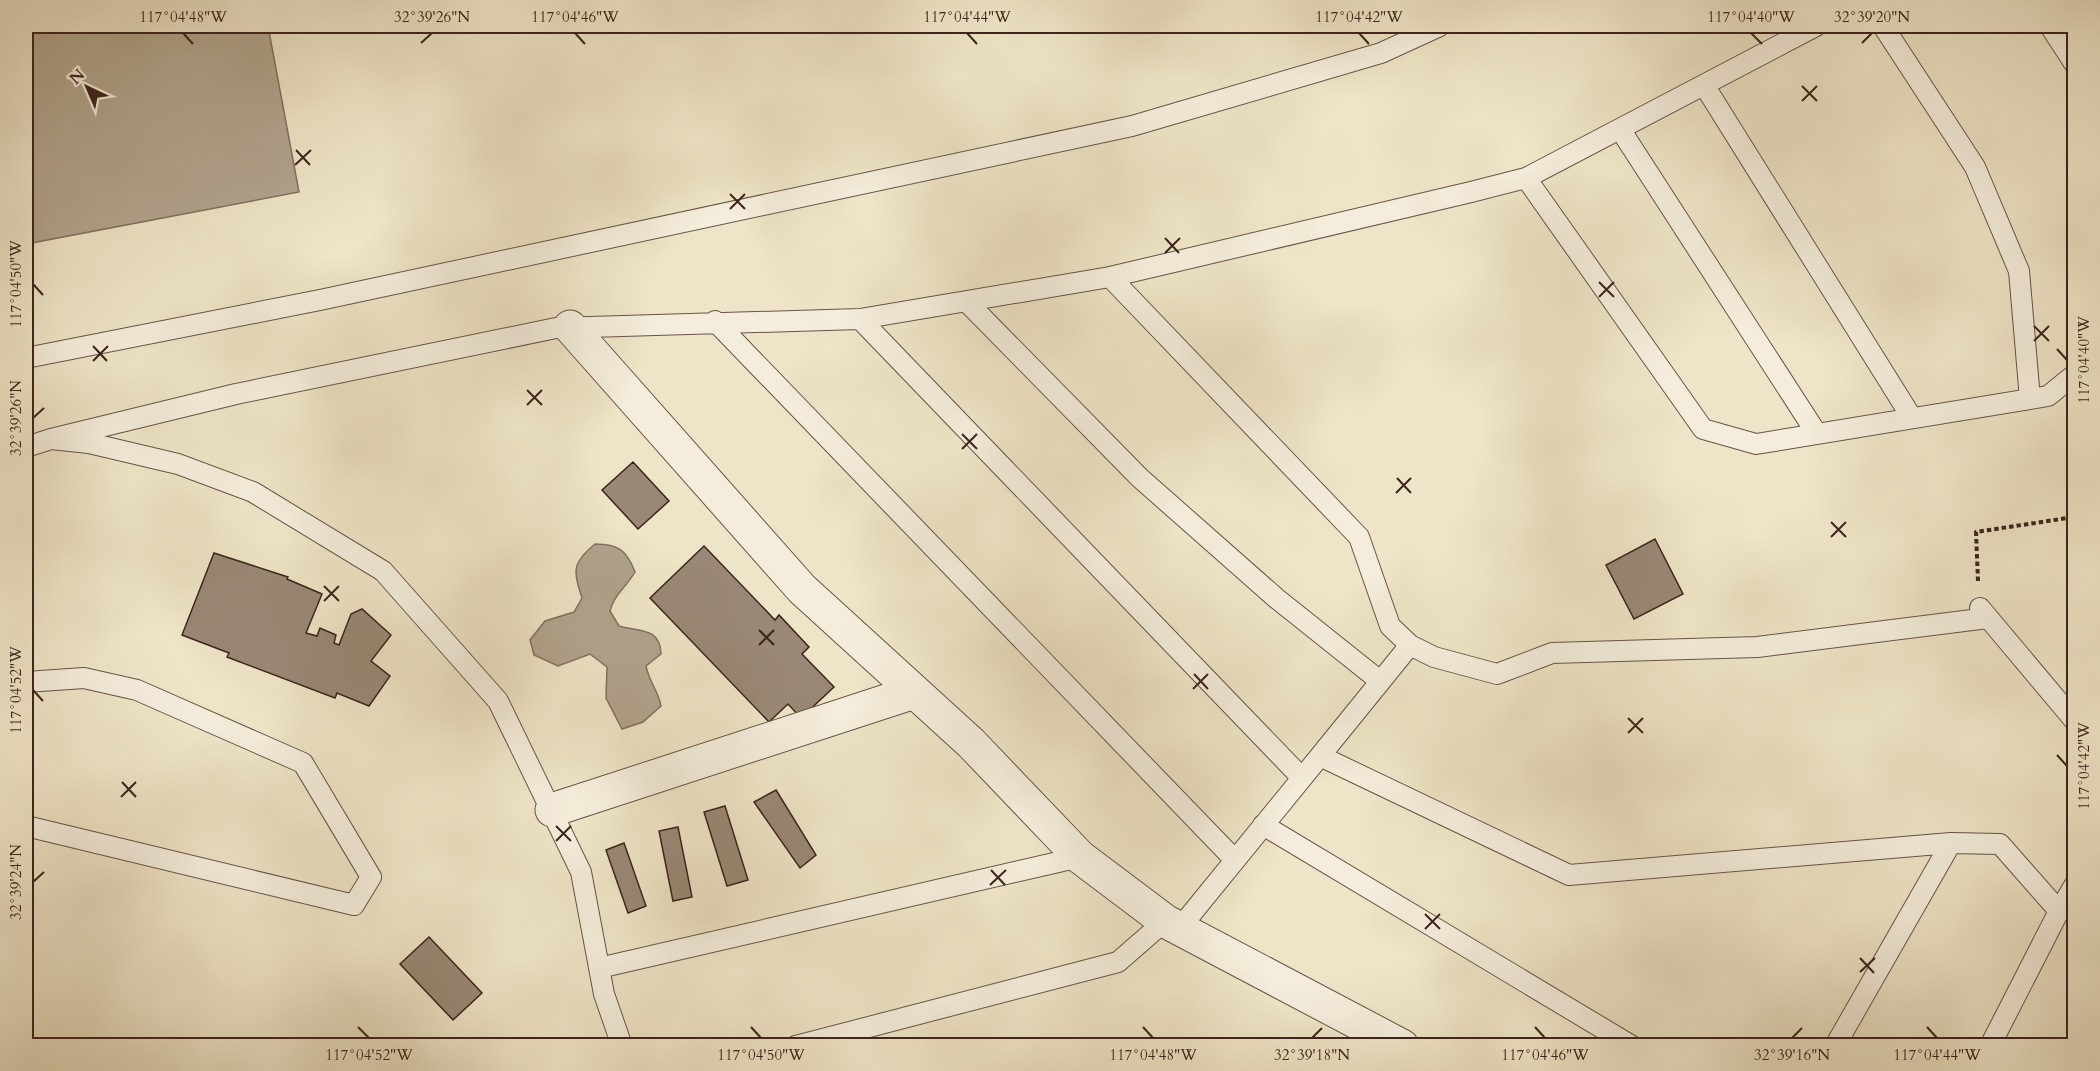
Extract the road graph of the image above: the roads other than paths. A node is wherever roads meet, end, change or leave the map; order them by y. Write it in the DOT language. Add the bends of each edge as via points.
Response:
graph roads {
  1 [pos="1440,26"];
  2 [pos="1816,26"];
  3 [pos="1883,26"];
  4 [pos="2050,26"];
  5 [pos="2074,63"];
  6 [pos="1704,85"];
  7 [pos="1620,129"];
  8 [pos="1526,178"];
  9 [pos="1110,277"];
  10 [pos="966,301"];
  11 [pos="860,318"];
  12 [pos="715,321"];
  13 [pos="570,327"];
  14 [pos="26,358"];
  15 [pos="2074,375"];
  16 [pos="2030,399"];
  17 [pos="1912,418"];
  18 [pos="1817,434"];
  19 [pos="51,439"];
  20 [pos="26,447"];
  21 [pos="1410,645"];
  22 [pos="1380,681"];
  23 [pos="26,682"];
  24 [pos="914,692"];
  25 [pos="2074,720"];
  26 [pos="1320,756"];
  27 [pos="1302,778"];
  28 [pos="552,810"];
  29 [pos="1263,825"];
  30 [pos="26,826"];
  31 [pos="1951,843"];
  32 [pos="1080,857"];
  33 [pos="1234,859"];
  34 [pos="2074,886"];
  35 [pos="2059,911"];
  36 [pos="1172,925"];
  37 [pos="599,968"];
  38 [pos="1350,1033"];
  39 [pos="622,1046"];
  40 [pos="796,1046"];
  41 [pos="1402,1046"];
  42 [pos="1632,1046"];
  43 [pos="1835,1046"];
  44 [pos="1990,1046"];
  1 -- 14 [label="lane" via="1380,53 1132,126 320,300"];
  2 -- 6 [label="lane"];
  3 -- 16 [label="lane" via="1976,167 2019,271"];
  4 -- 5 [label="lane"];
  6 -- 7 [label="lane"];
  6 -- 17 [label="lane"];
  7 -- 8 [label="lane"];
  7 -- 18 [label="lane"];
  8 -- 9 [label="lane"];
  8 -- 18 [label="lane" via="1702,429 1756,444"];
  9 -- 10 [label="lane"];
  9 -- 21 [label="lane" via="1359,537 1390,626"];
  10 -- 11 [label="lane"];
  10 -- 22 [label="lane" via="1140,478 1276,598"];
  11 -- 12 [label="lane"];
  11 -- 27 [label="lane"];
  12 -- 13 [label="lane"];
  12 -- 33 [label="lane"];
  13 -- 19 [label="lane" via="236,394"];
  13 -- 24 [label="street" via="802,589"];
  15 -- 16 [label="lane" via="2048,396"];
  16 -- 17 [label="lane"];
  17 -- 18 [label="lane"];
  19 -- 20 [label="lane"];
  19 -- 28 [label="lane" via="114,448 178,464 253,492 383,571 498,701"];
  21 -- 22 [label="lane"];
  21 -- 25 [label="lane" via="1434,657 1497,674 1552,653 1757,647 1984,613"];
  22 -- 26 [label="lane"];
  23 -- 30 [label="lane" via="84,678 137,690 303,763 371,877 354,905"];
  24 -- 28 [label="street"];
  24 -- 32 [label="street" via="971,743"];
  26 -- 27 [label="lane"];
  26 -- 31 [label="lane" via="1569,875"];
  27 -- 29 [label="lane"];
  28 -- 37 [label="lane" via="581,872"];
  29 -- 33 [label="lane"];
  29 -- 42 [label="lane"];
  31 -- 35 [label="lane" via="2000,844"];
  31 -- 43 [label="lane"];
  32 -- 36 [label="street"];
  32 -- 37 [label="lane"];
  33 -- 36 [label="lane"];
  34 -- 35 [label="lane"];
  35 -- 44 [label="lane"];
  36 -- 38 [label="street"];
  36 -- 40 [label="lane" via="1118,962"];
  37 -- 39 [label="lane"];
  38 -- 41 [label="street"];
}
